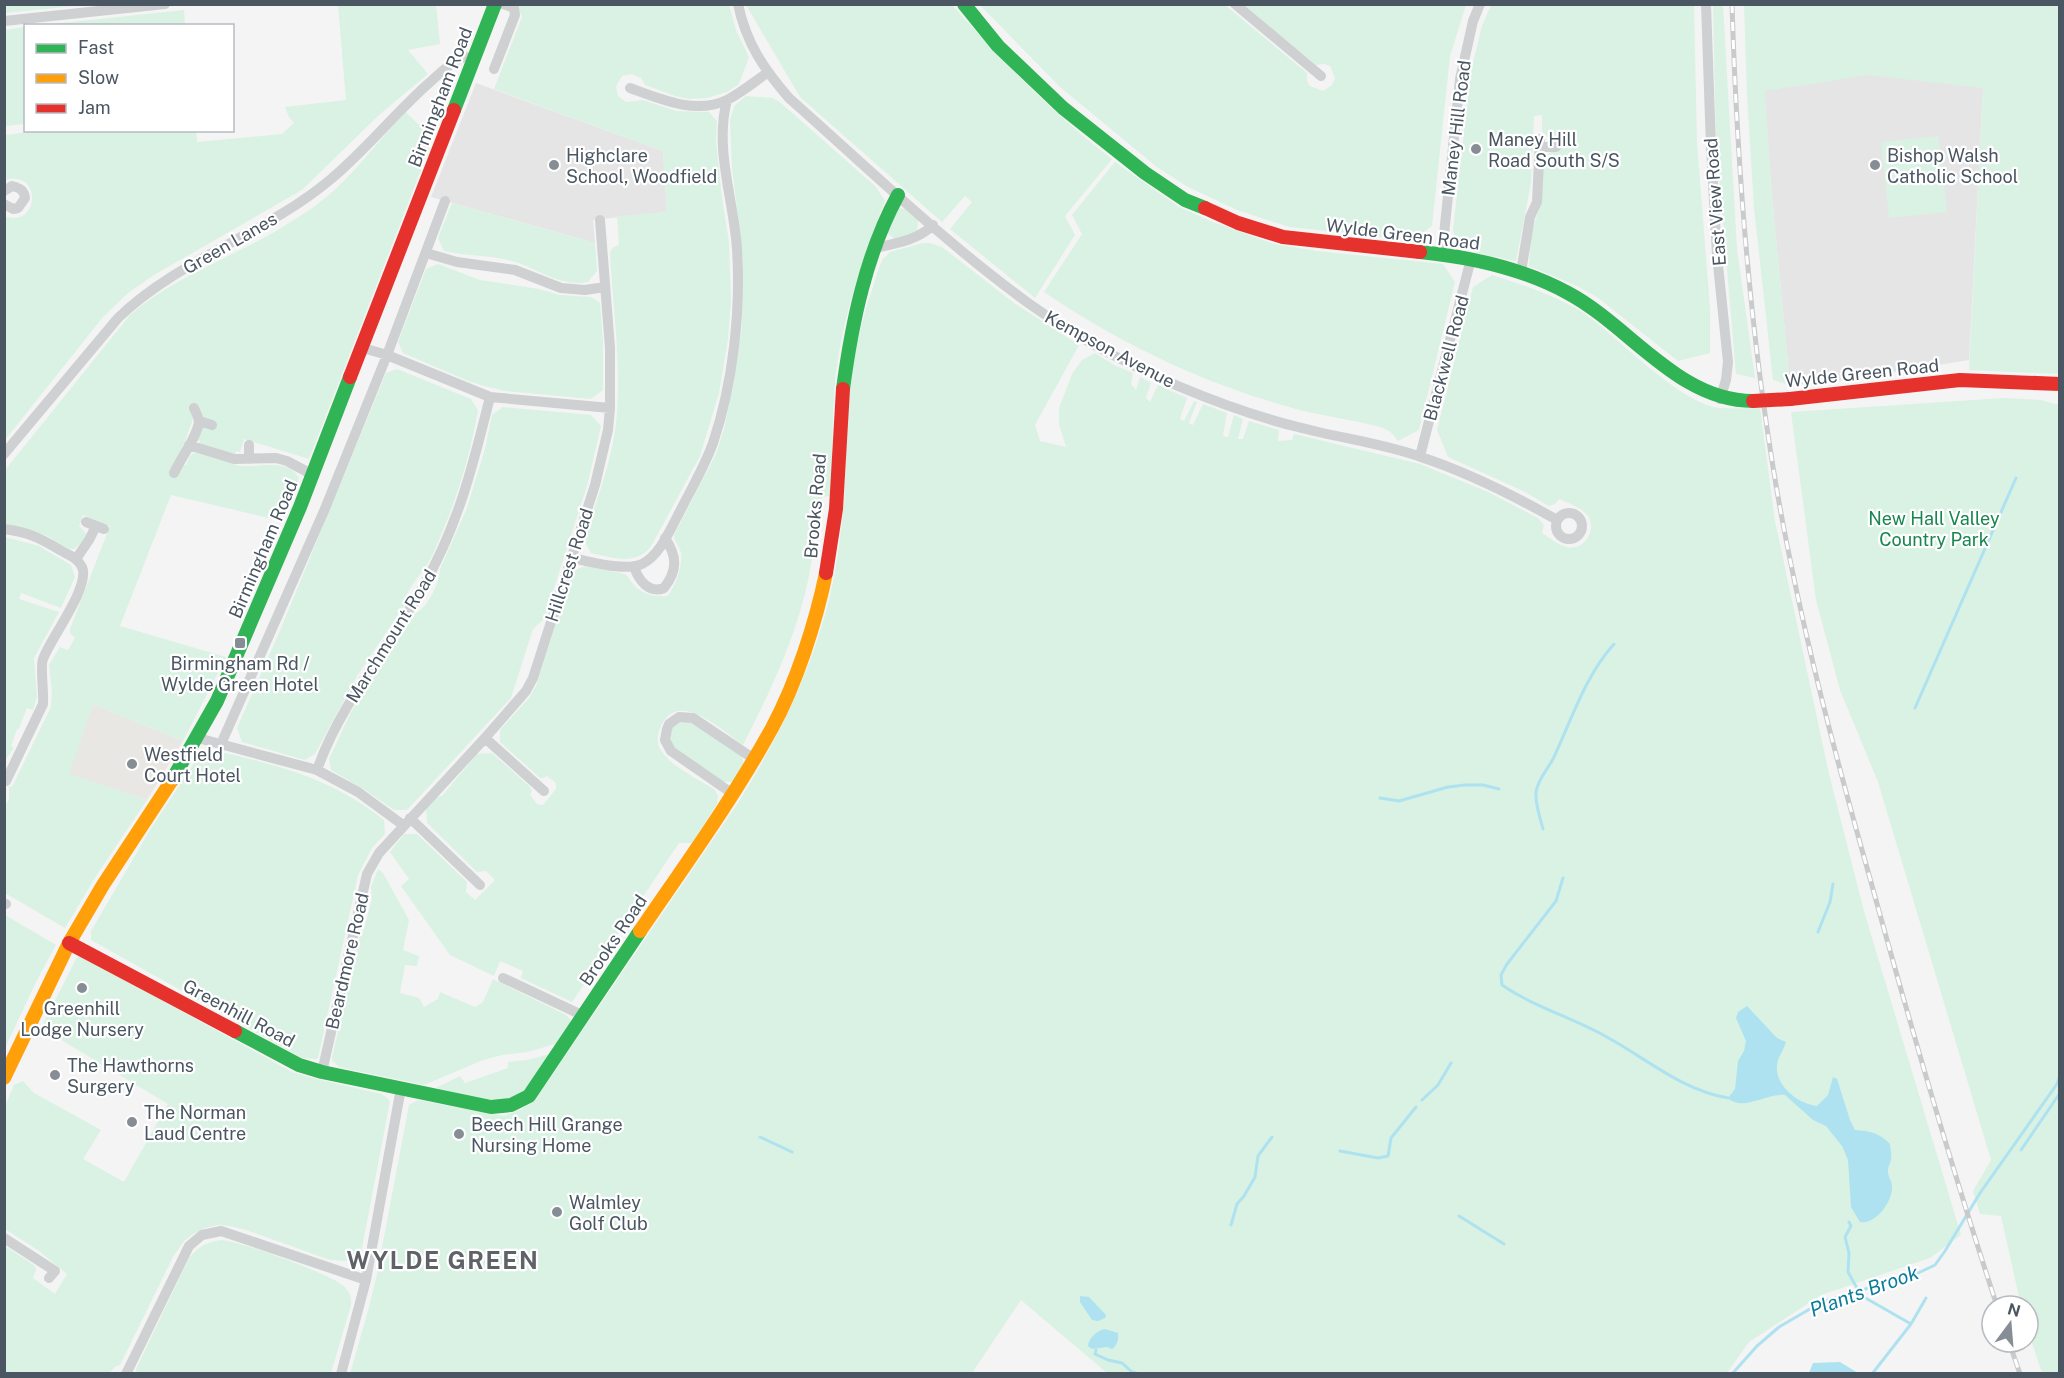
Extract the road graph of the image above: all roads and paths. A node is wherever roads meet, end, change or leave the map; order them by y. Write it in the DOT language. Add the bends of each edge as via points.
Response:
graph roads {
  1 [pos="165,4"];
  2 [pos="495,4"];
  3 [pos="503,4"];
  4 [pos="738,4"];
  5 [pos="964,4"];
  6 [pos="1235,4"];
  7 [pos="1480,4"];
  8 [pos="1706,4"];
  9 [pos="4,21"];
  10 [pos="474,59"];
  11 [pos="494,69"];
  12 [pos="767,73"];
  13 [pos="1321,76"];
  14 [pos="630,88"];
  15 [pos="727,100"];
  16 [pos="1556,147"];
  17 [pos="4,191"];
  18 [pos="897,195"];
  19 [pos="446,201"];
  20 [pos="4,204"];
  21 [pos="600,220"];
  22 [pos="933,225"];
  23 [pos="875,245"];
  24 [pos="426,253"];
  25 [pos="1442,254"];
  26 [pos="1471,259"];
  27 [pos="1521,272"];
  28 [pos="605,287"];
  29 [pos="363,348"];
  30 [pos="387,355"];
  31 [pos="2060,384"];
  32 [pos="490,397"];
  33 [pos="1720,399"];
  34 [pos="194,408"];
  35 [pos="610,408"];
  36 [pos="199,421"];
  37 [pos="212,425"];
  38 [pos="189,445"];
  39 [pos="249,445"];
  40 [pos="4,454"];
  41 [pos="1420,456"];
  42 [pos="249,459"];
  43 [pos="174,473"];
  44 [pos="313,475"];
  45 [pos="1557,520"];
  46 [pos="95,526"];
  47 [pos="4,529"];
  48 [pos="665,538"];
  49 [pos="571,558"];
  50 [pos="76,559"];
  51 [pos="634,566"];
  52 [pos="198,738"];
  53 [pos="485,738"];
  54 [pos="221,744"];
  55 [pos="754,759"];
  56 [pos="317,770"];
  57 [pos="7,773"];
  58 [pos="544,792"];
  59 [pos="732,794"];
  60 [pos="406,821"];
  61 [pos="379,853"];
  62 [pos="480,885"];
  63 [pos="69,943"];
  64 [pos="503,978"];
  65 [pos="584,1016"];
  66 [pos="322,1072"];
  67 [pos="4,1078"];
  68 [pos="401,1088"];
  69 [pos="4,1238"];
  70 [pos="49,1278"];
  71 [pos="366,1280"];
  72 [pos="126,1374"];
  73 [pos="341,1374"];
  1 -- 9 [label="street"];
  2 -- 10 [label="street, Birmingham Road"];
  3 -- 11 [label="street" via="514,8 515,15"];
  4 -- 12 [label="street, Kempson Avenue" via="749,41"];
  5 -- 25 [label="street, Wylde Green Road" via="998,46 1063,108 1185,200 1283,237"];
  6 -- 13 [label="street"];
  7 -- 25 [label="street, Maney Hill Road" via="1460,79"];
  8 -- 33 [label="street, East View Road" via="1717,255 1728,363"];
  10 -- 29 [label="street, Birmingham Road"];
  10 -- 40 [label="street, Green Lanes" via="460,58 434,79 331,179 268,223 135,301"];
  12 -- 15 [label="street"];
  12 -- 18 [label="street, Kempson Avenue" via="789,98"];
  14 -- 15 [label="street" via="687,105"];
  15 -- 48 [label="street" via="723,139 737,248 735,329 713,444"];
  16 -- 27 [label="street" via="1540,143 1537,202 1530,218"];
  17 -- 20 [label="street" via="12,186 19,188 25,198 18,208"];
  18 -- 22 [label="street, Kempson Avenue"];
  18 -- 23 [label="street, Brooks Road"];
  19 -- 24 [label="street"];
  21 -- 28 [label="street, Hillcrest Road"];
  22 -- 23 [label="street" via="925,234 911,239"];
  22 -- 41 [label="street, Kempson Avenue" via="1032,305 1087,340 1177,386 1262,417"];
  23 -- 55 [label="street, Brooks Road" via="844,369 836,509 818,612 777,716"];
  24 -- 28 [label="street" via="457,262 515,270 561,288"];
  24 -- 30 [label="street"];
  25 -- 26 [label="street, Wylde Green Road"];
  26 -- 27 [label="street, Wylde Green Road"];
  26 -- 41 [label="street, Blackwell Road"];
  27 -- 33 [label="street, Wylde Green Road" via="1587,304 1688,383"];
  28 -- 35 [label="street, Hillcrest Road"];
  29 -- 30 [label="street"];
  29 -- 44 [label="street, Birmingham Road"];
  30 -- 32 [label="street"];
  30 -- 54 [label="street" via="324,511"];
  31 -- 33 [label="street, Wylde Green Road, bridge" via="1960,380 1790,399"];
  32 -- 35 [label="street"];
  32 -- 56 [label="street, Marchmount Road" via="464,499 443,549 396,634 362,680"];
  34 -- 36 [label="street"];
  35 -- 49 [label="street, Hillcrest Road" via="595,485"];
  36 -- 37 [label="street"];
  36 -- 38 [label="street"];
  38 -- 42 [label="street" via="234,459"];
  38 -- 43 [label="street"];
  39 -- 42 [label="street"];
  41 -- 45 [label="street, Kempson Avenue" via="1490,484"];
  42 -- 44 [label="street" via="276,458"];
  44 -- 52 [label="street, Birmingham Road"];
  46 -- 50 [label="street"];
  47 -- 50 [label="street" via="48,541"];
  48 -- 51 [label="street" via="648,561"];
  48 -- 51 [label="street" via="675,560 664,588 650,588 643,583"];
  49 -- 51 [label="street"];
  49 -- 53 [label="street, Hillcrest Road" via="526,691"];
  50 -- 57 [label="street" via="83,576 72,607 42,661 43,704"];
  52 -- 54 [label="street"];
  52 -- 63 [label="street, Birmingham Road"];
  53 -- 58 [label="street"];
  53 -- 60 [label="street, Hillcrest Road"];
  54 -- 56 [label="street"];
  55 -- 59 [label="street, Brooks Road"];
  55 -- 59 [label="street" via="693,718 679,717 669,724 665,740 671,752"];
  56 -- 60 [label="street"];
  59 -- 65 [label="street, Brooks Road"];
  60 -- 61 [label="street, Hillcrest Road"];
  60 -- 62 [label="street"];
  61 -- 66 [label="street, Beardmore Road" via="368,874"];
  63 -- 66 [label="street, Greenhill Road" via="299,1065"];
  63 -- 67 [label="street, Birmingham Road"];
  64 -- 65 [label="street"];
  65 -- 68 [label="street, Brooks Road" via="534,1090 511,1106 491,1107"];
  66 -- 68 [label="street, Greenhill Road"];
  68 -- 71 [label="street"];
  69 -- 70 [label="street" via="55,1271"];
  71 -- 72 [label="street" via="221,1231 202,1235 189,1246"];
  71 -- 73 [label="street"];
}
